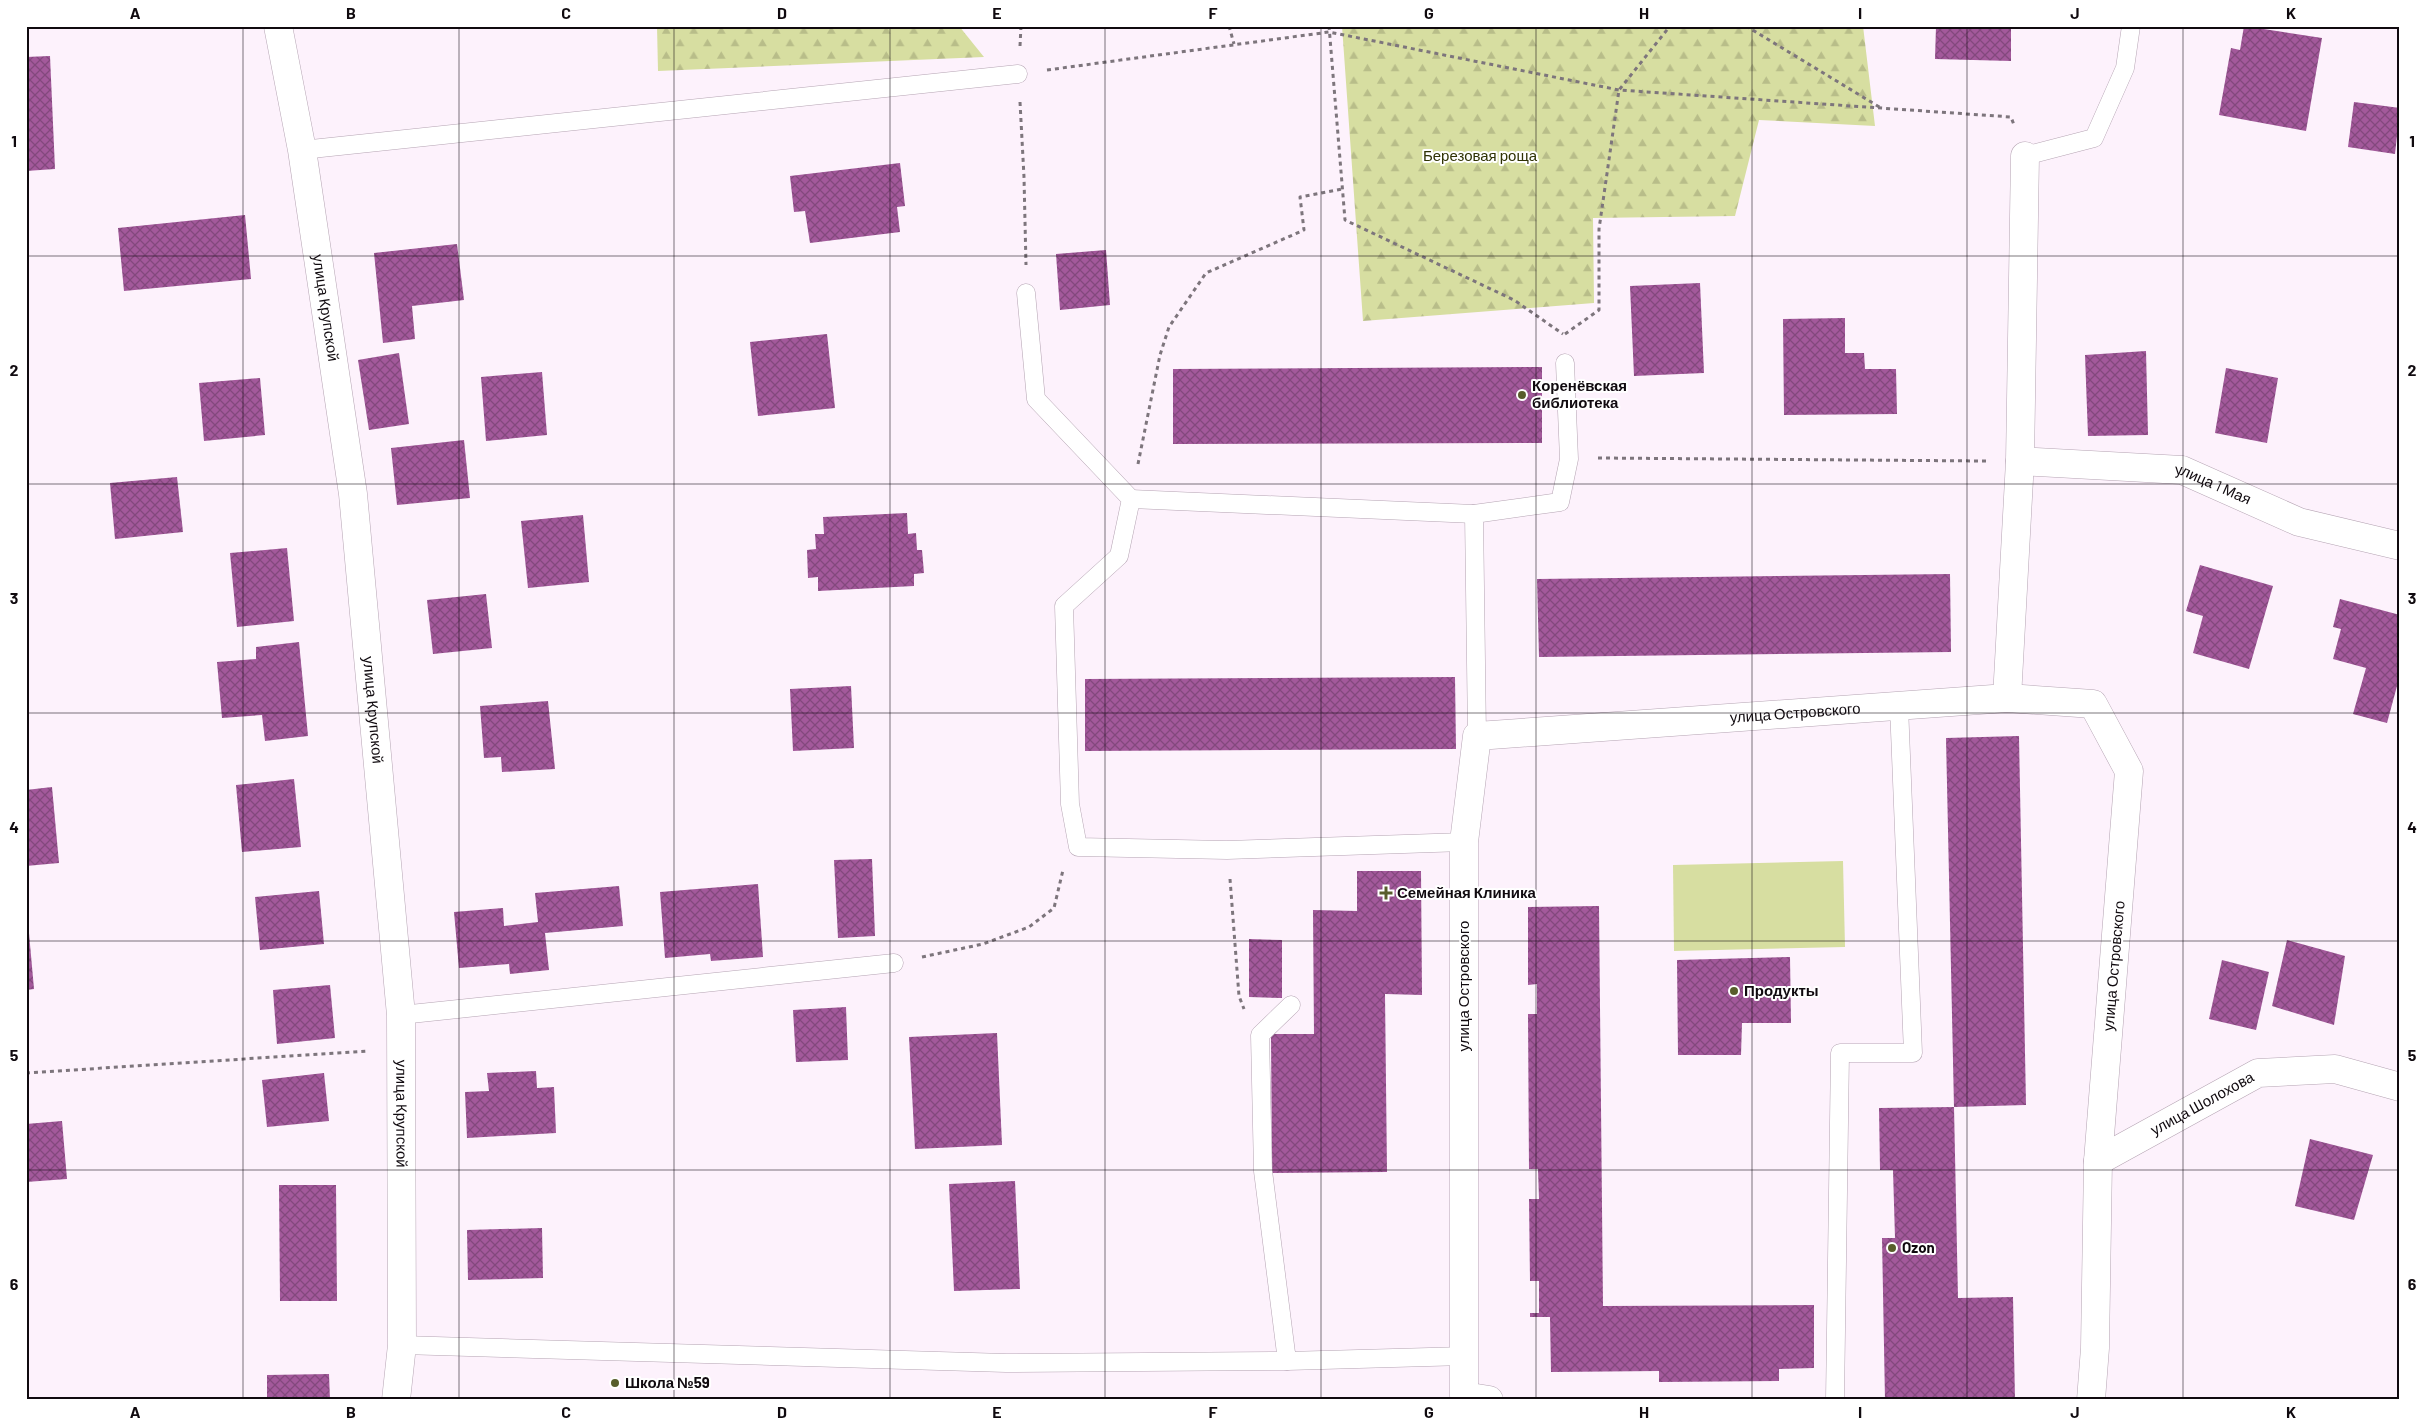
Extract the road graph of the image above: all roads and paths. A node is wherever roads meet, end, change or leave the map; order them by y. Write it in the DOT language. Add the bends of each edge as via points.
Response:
graph roads {
  1 [pos="278,26"];
  2 [pos="1229,26"];
  3 [pos="1329,26"];
  4 [pos="1670,26"];
  5 [pos="1746,26"];
  6 [pos="2131,26"];
  7 [pos="1329,32"];
  8 [pos="1234,44"];
  9 [pos="1018,74"];
  10 [pos="1619,90"];
  11 [pos="1881,109"];
  12 [pos="302,150"];
  13 [pos="2025,156"];
  14 [pos="1342,189"];
  15 [pos="1026,293"];
  16 [pos="1564,334"];
  17 [pos="1565,362"];
  18 [pos="1569,459"];
  19 [pos="2020,461"];
  20 [pos="1131,499"];
  21 [pos="1474,514"];
  22 [pos="2400,546"];
  23 [pos="2007,698"];
  24 [pos="1899,706"];
  25 [pos="1477,736"];
  26 [pos="1464,842"];
  27 [pos="1078,847"];
  28 [pos="1228,850"];
  29 [pos="894,963"];
  30 [pos="1290,1005"];
  31 [pos="401,1015"];
  32 [pos="401,1048"];
  33 [pos="1261,1054"];
  34 [pos="26,1073"];
  35 [pos="2400,1087"];
  36 [pos="2098,1161"];
  37 [pos="402,1345"];
  38 [pos="1464,1356"];
  39 [pos="1287,1361"];
  40 [pos="396,1400"];
  41 [pos="1489,1400"];
  42 [pos="1835,1400"];
  43 [pos="2091,1400"];
  1 -- 12 [label="street, улица Крупской"];
  2 -- 8 [label="path"];
  3 -- 7 [label="path"];
  4 -- 10 [label="path"];
  5 -- 11 [label="path"];
  6 -- 13 [label="lane" via="2125,68 2094,138"];
  7 -- 8 [label="path"];
  7 -- 10 [label="path"];
  7 -- 14 [label="path"];
  8 -- 9 [label="path"];
  9 -- 12 [label="lane"];
  9 -- 15 [label="path"];
  10 -- 11 [label="path"];
  10 -- 16 [label="path" via="1599,229 1599,310"];
  11 -- 13 [label="path" via="2011,118"];
  12 -- 31 [label="street, улица Крупской" via="353,494"];
  13 -- 19 [label="street"];
  14 -- 16 [label="path" via="1344,220 1514,300"];
  14 -- 20 [label="path" via="1300,197 1304,230 1206,273 1170,327 1160,355"];
  15 -- 20 [label="lane" via="1036,399"];
  16 -- 17 [label="path"];
  17 -- 18 [label="lane"];
  18 -- 19 [label="path"];
  18 -- 21 [label="lane" via="1560,502"];
  19 -- 22 [label="street, улица 1 Мая" via="2182,470 2299,522"];
  19 -- 23 [label="street"];
  20 -- 21 [label="lane"];
  20 -- 27 [label="lane" via="1119,556 1064,606 1070,804"];
  21 -- 25 [label="lane"];
  23 -- 24 [label="street, улица Островского"];
  23 -- 36 [label="street, улица Островского" via="2093,704 2129,771"];
  24 -- 25 [label="street, улица Островского"];
  24 -- 42 [label="lane" via="1913,1053 1840,1054"];
  25 -- 26 [label="street, улица Островского"];
  26 -- 28 [label="lane"];
  26 -- 38 [label="street, улица Островского"];
  27 -- 28 [label="lane"];
  27 -- 29 [label="path" via="1063,869 1054,908 1029,927 984,944"];
  28 -- 33 [label="path" via="1239,996"];
  29 -- 31 [label="lane"];
  30 -- 33 [label="lane" via="1260,1035"];
  31 -- 32 [label="street, улица Крупской"];
  32 -- 34 [label="path"];
  32 -- 37 [label="street, улица Крупской"];
  33 -- 39 [label="lane" via="1263,1171"];
  35 -- 36 [label="street, улица Шолохова" via="2335,1069 2258,1073"];
  36 -- 43 [label="street, улица Островского"];
  37 -- 39 [label="lane" via="1006,1363"];
  37 -- 40 [label="street, улица Крупской"];
  38 -- 39 [label="lane"];
  38 -- 41 [label="street, улица Островского" via="1464,1396"];
}
